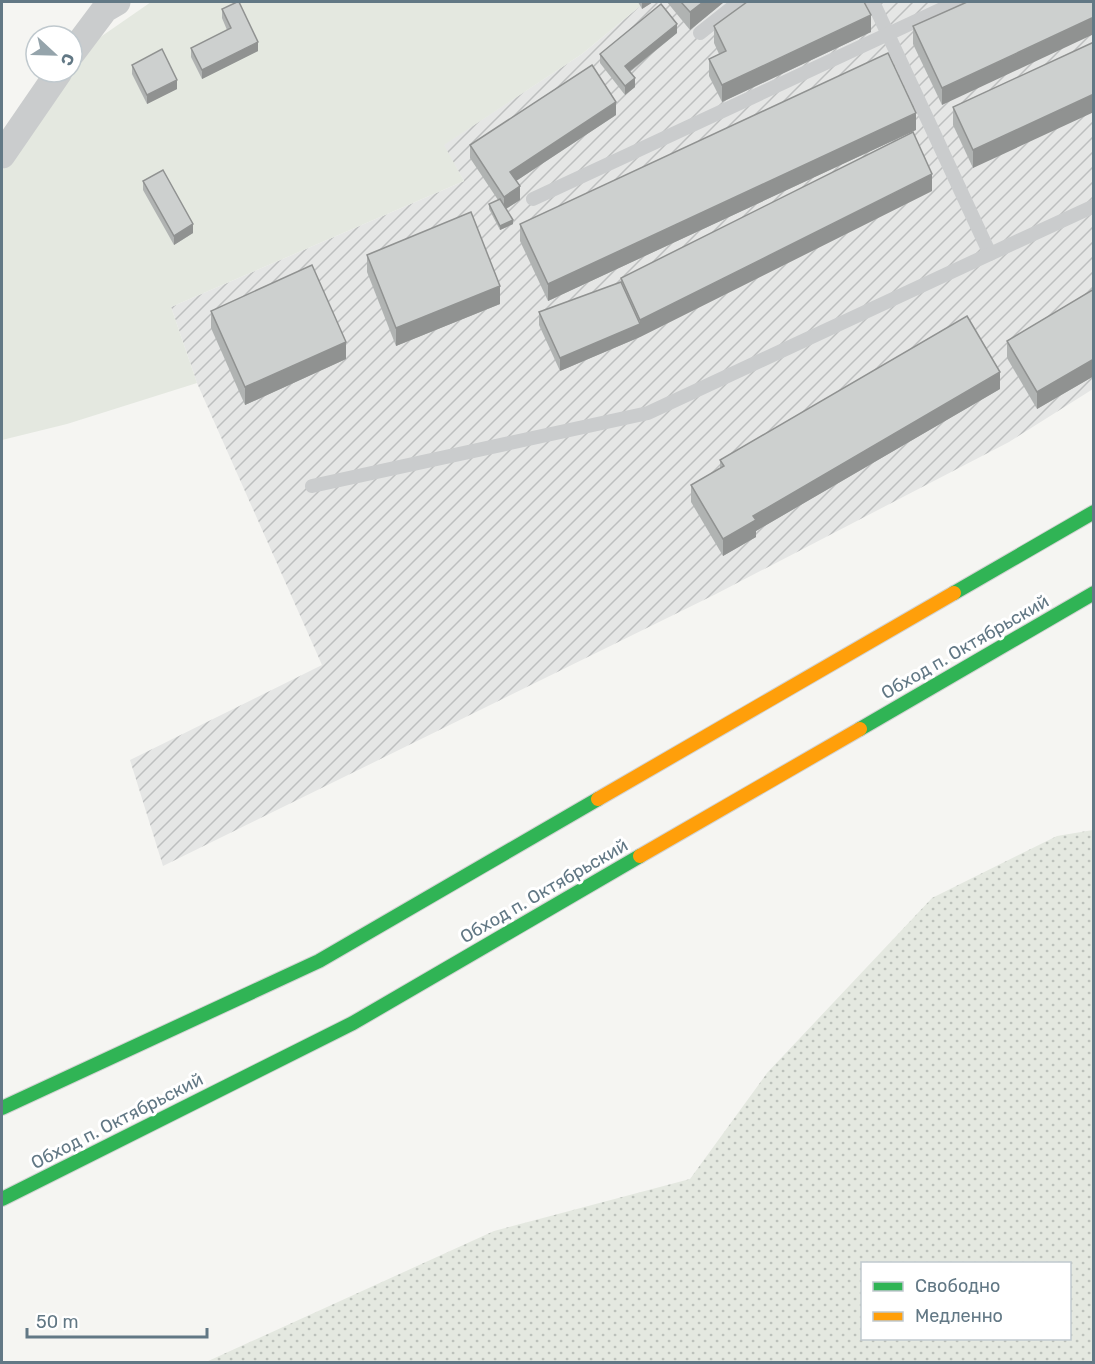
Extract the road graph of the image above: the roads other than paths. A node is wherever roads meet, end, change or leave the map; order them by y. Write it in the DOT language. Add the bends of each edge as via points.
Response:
graph roads {
  1 [pos="117,2"];
  2 [pos="739,2"];
  3 [pos="873,2"];
  4 [pos="957,2"];
  5 [pos="700,33"];
  6 [pos="888,33"];
  7 [pos="84,37"];
  8 [pos="51,84"];
  9 [pos="2,155"];
  10 [pos="533,199"];
  11 [pos="1094,206"];
  12 [pos="990,254"];
  13 [pos="312,486"];
  14 [pos="1094,512"];
  15 [pos="1094,594"];
  16 [pos="2,1108"];
  17 [pos="2,1199"];
  1 -- 7 [label="street" via="105,9"];
  2 -- 5 [label="lane"];
  3 -- 6 [label="lane"];
  4 -- 6 [label="lane"];
  6 -- 10 [label="lane"];
  6 -- 12 [label="lane"];
  8 -- 9 [label="street"];
  11 -- 12 [label="lane"];
  12 -- 13 [label="lane" via="648,413"];
  14 -- 16 [label="highway" via="319,961"];
  15 -- 17 [label="highway, Обход п. Октябрьский" via="353,1023"];
}
